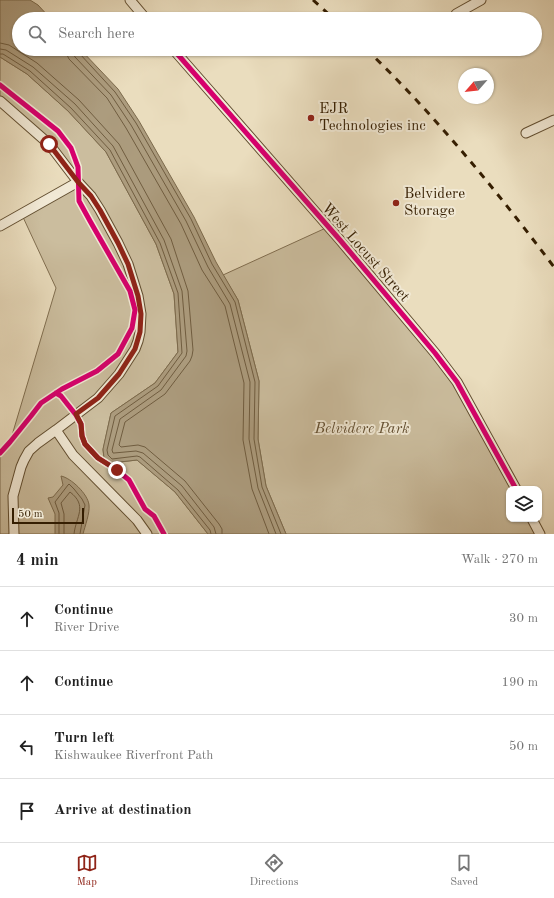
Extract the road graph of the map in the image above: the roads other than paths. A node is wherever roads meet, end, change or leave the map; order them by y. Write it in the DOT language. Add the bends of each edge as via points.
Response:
graph roads {
  1 [pos="130,0"];
  2 [pos="481,0"];
  3 [pos="140,12"];
  4 [pos="460,12"];
  5 [pos="179,56"];
  6 [pos="0,101"];
  7 [pos="554,120"];
  8 [pos="526,134"];
  9 [pos="78,182"];
  10 [pos="0,226"];
  11 [pos="56,430"];
  12 [pos="514,486"];
  13 [pos="534,522"];
  14 [pos="14,534"];
  15 [pos="147,534"];
  16 [pos="540,534"];
  1 -- 3 [label="street"];
  2 -- 4 [label="street"];
  5 -- 12 [label="street, West Locust Street" via="435,353 457,382"];
  6 -- 9 [label="street" via="49,144"];
  7 -- 8 [label="street"];
  9 -- 10 [label="street"];
  9 -- 11 [label="street" via="100,210 128,264 140,305 141,323 135,349 119,374 98,398"];
  11 -- 14 [label="street" via="29,452 21,467 13,496"];
  11 -- 15 [label="street" via="73,455 137,520"];
  13 -- 16 [label="street"];
}
